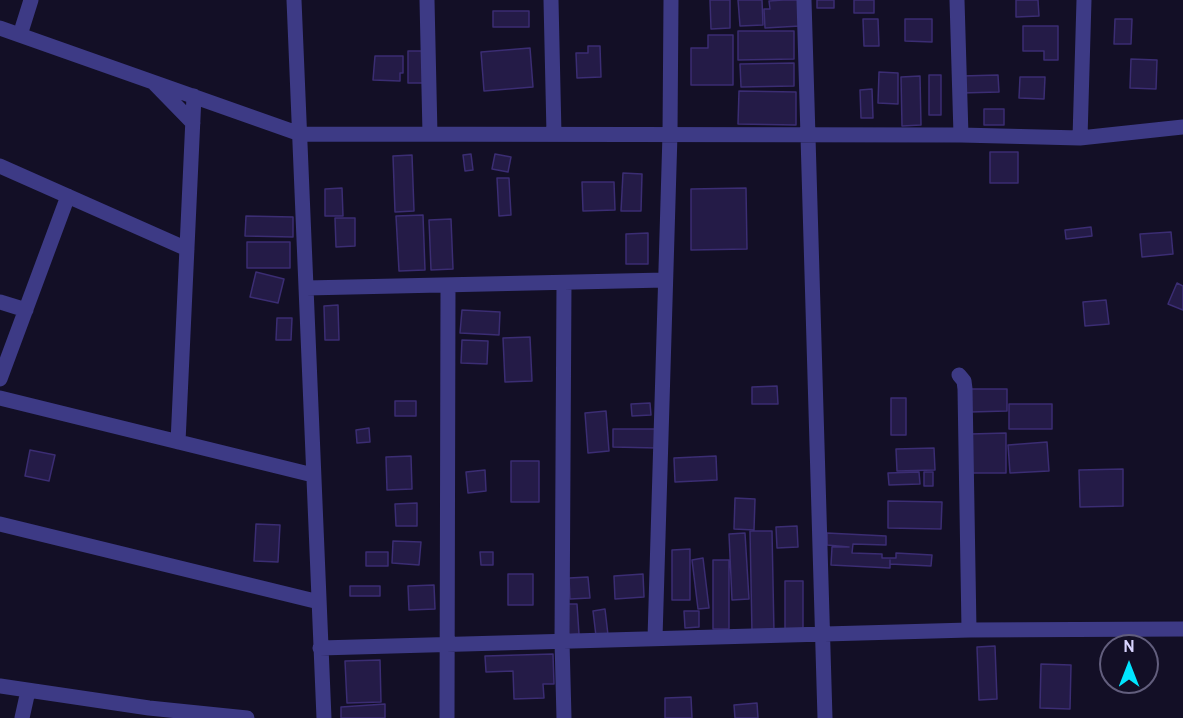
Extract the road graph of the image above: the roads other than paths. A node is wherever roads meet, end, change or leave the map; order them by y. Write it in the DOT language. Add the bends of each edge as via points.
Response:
graph roads {
  1 [pos="31,0"];
  2 [pos="294,0"];
  3 [pos="427,0"];
  4 [pos="551,0"];
  5 [pos="671,0"];
  6 [pos="804,0"];
  7 [pos="957,0"];
  8 [pos="1084,0"];
  9 [pos="0,27"];
  10 [pos="20,35"];
  11 [pos="153,82"];
  12 [pos="194,96"];
  13 [pos="193,123"];
  14 [pos="1183,127"];
  15 [pos="300,134"];
  16 [pos="430,134"];
  17 [pos="554,134"];
  18 [pos="670,134"];
  19 [pos="807,134"];
  20 [pos="961,135"];
  21 [pos="1080,138"];
  22 [pos="0,166"];
  23 [pos="68,196"];
  24 [pos="187,249"];
  25 [pos="665,280"];
  26 [pos="564,283"];
  27 [pos="448,285"];
  28 [pos="306,288"];
  29 [pos="0,302"];
  30 [pos="26,310"];
  31 [pos="959,375"];
  32 [pos="0,379"];
  33 [pos="0,398"];
  34 [pos="178,441"];
  35 [pos="313,475"];
  36 [pos="0,524"];
  37 [pos="319,602"];
  38 [pos="1183,629"];
  39 [pos="969,630"];
  40 [pos="821,634"];
  41 [pos="655,638"];
  42 [pos="562,641"];
  43 [pos="447,644"];
  44 [pos="320,648"];
  45 [pos="0,686"];
  46 [pos="28,691"];
  47 [pos="22,718"];
  48 [pos="247,718"];
  49 [pos="324,718"];
  50 [pos="447,718"];
  51 [pos="564,718"];
  52 [pos="825,718"];
  1 -- 10 [label="street"];
  2 -- 15 [label="street"];
  3 -- 16 [label="street"];
  4 -- 17 [label="street"];
  5 -- 18 [label="street"];
  6 -- 19 [label="street"];
  7 -- 20 [label="street"];
  8 -- 21 [label="street"];
  9 -- 10 [label="street"];
  10 -- 11 [label="street"];
  11 -- 12 [label="street"];
  11 -- 13 [label="street"];
  12 -- 13 [label="street"];
  12 -- 15 [label="street"];
  13 -- 24 [label="street"];
  14 -- 21 [label="street"];
  15 -- 16 [label="street"];
  15 -- 28 [label="street"];
  16 -- 17 [label="street"];
  17 -- 18 [label="street"];
  18 -- 19 [label="street"];
  18 -- 25 [label="street"];
  19 -- 20 [label="street"];
  19 -- 40 [label="street"];
  20 -- 21 [label="street"];
  22 -- 23 [label="street"];
  23 -- 24 [label="street"];
  23 -- 30 [label="street"];
  24 -- 34 [label="street"];
  25 -- 26 [label="street"];
  25 -- 41 [label="street"];
  26 -- 27 [label="street"];
  26 -- 42 [label="street"];
  27 -- 28 [label="street"];
  27 -- 43 [label="street"];
  28 -- 35 [label="street"];
  29 -- 30 [label="street"];
  30 -- 32 [label="street"];
  31 -- 39 [label="street" via="965,389"];
  33 -- 34 [label="street"];
  34 -- 35 [label="street"];
  35 -- 37 [label="street"];
  36 -- 37 [label="street"];
  37 -- 44 [label="street"];
  38 -- 39 [label="street"];
  39 -- 40 [label="street"];
  40 -- 41 [label="street"];
  40 -- 52 [label="street"];
  41 -- 42 [label="street"];
  42 -- 43 [label="street"];
  42 -- 51 [label="street"];
  43 -- 44 [label="street"];
  43 -- 50 [label="street"];
  44 -- 49 [label="street"];
  45 -- 46 [label="street"];
  46 -- 47 [label="street"];
  46 -- 48 [label="street"];
}
